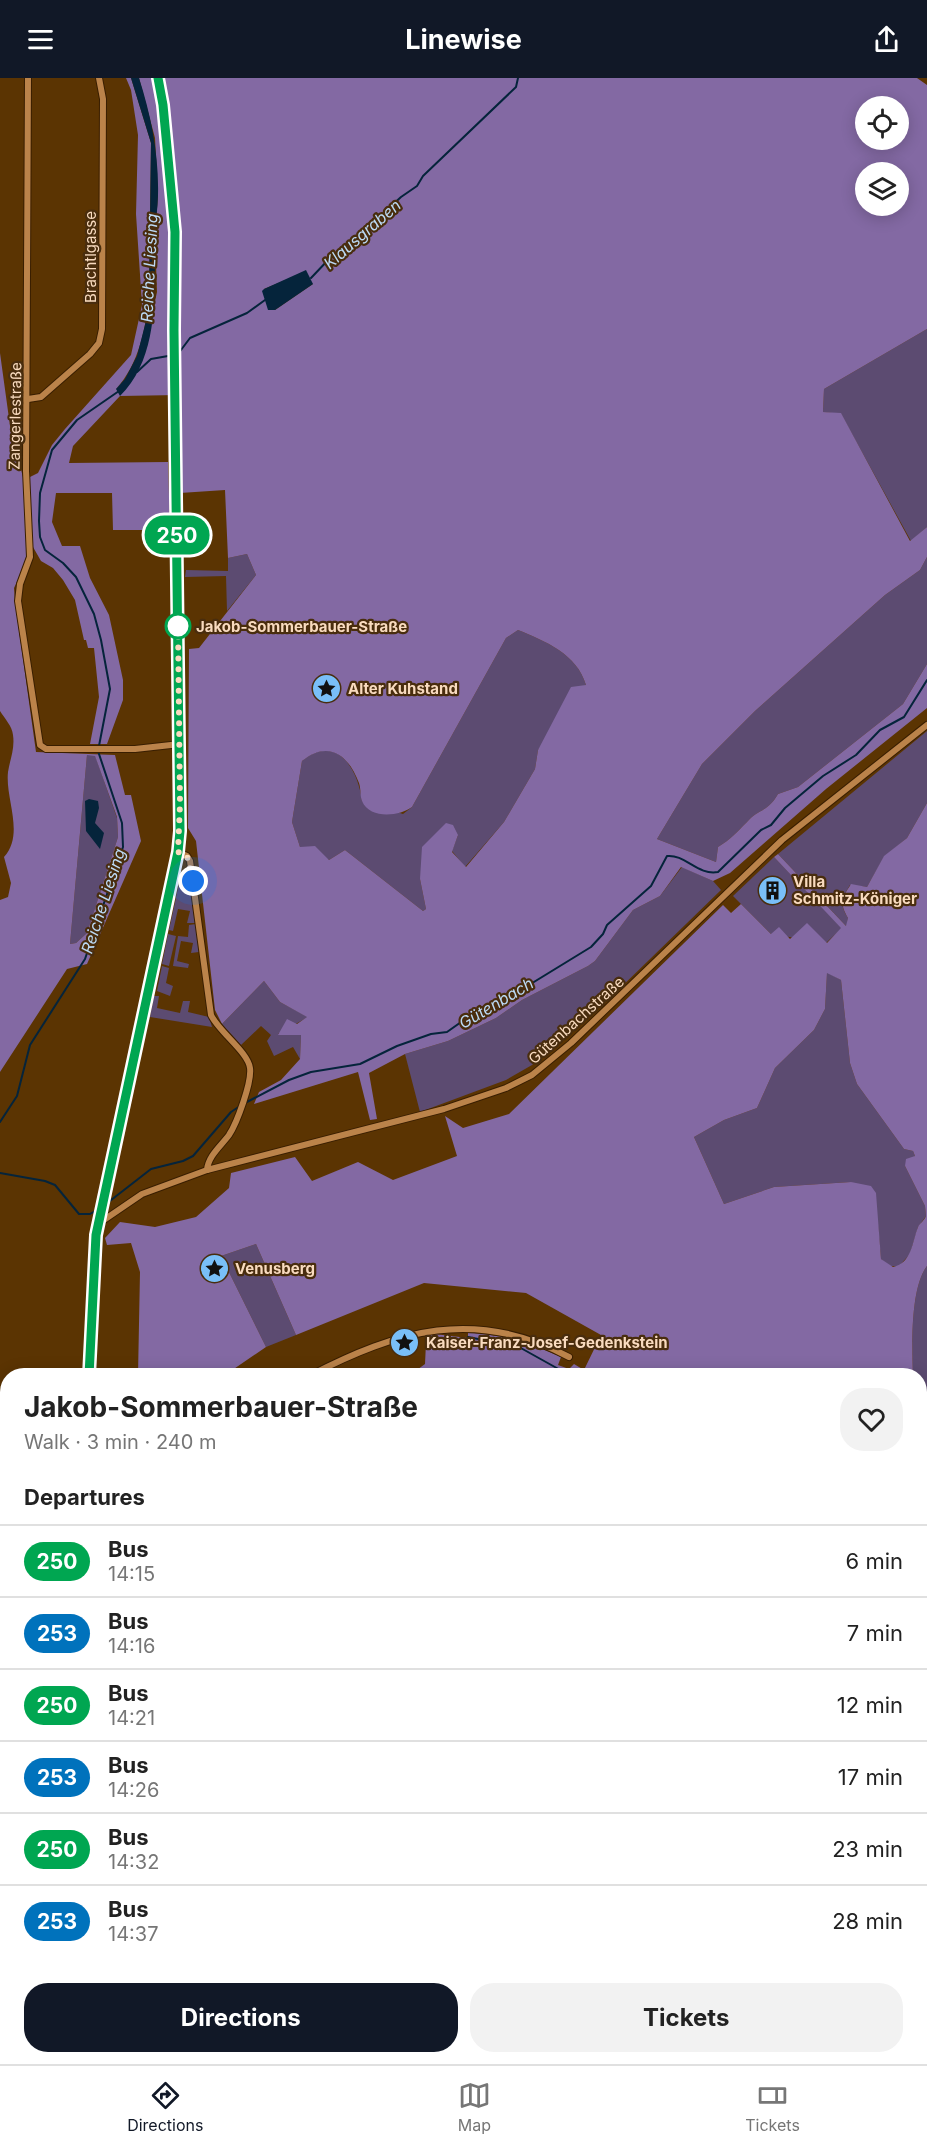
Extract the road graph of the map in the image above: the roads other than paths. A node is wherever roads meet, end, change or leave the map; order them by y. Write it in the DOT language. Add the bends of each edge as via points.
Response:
graph roads {
  1 [pos="28,78"];
  2 [pos="99,78"];
  3 [pos="158,78"];
  4 [pos="27,399"];
  5 [pos="927,725"];
  6 [pos="180,744"];
  7 [pos="178,852"];
  8 [pos="207,1170"];
  9 [pos="99,1220"];
  10 [pos="569,1357"];
  11 [pos="90,1368"];
  12 [pos="326,1368"];
  1 -- 4 [label="street, Zangerlestraße"];
  2 -- 4 [label="street, Brachtlgasse" via="104,99 99,343 41,397"];
  3 -- 6 [label="main road" via="176,257"];
  4 -- 6 [label="street, Zangerlestraße" via="30,551 18,601 43,748"];
  5 -- 8 [label="street, Gütenbachstraße" via="783,840 580,1035 532,1075 444,1109"];
  6 -- 7 [label="main road"];
  7 -- 8 [label="street" via="190,861 211,1015 216,1027 250,1068 238,1115 208,1162"];
  7 -- 9 [label="main road"];
  8 -- 9 [label="street, Gütenbachstraße" via="142,1194"];
  9 -- 11 [label="main road"];
  10 -- 12 [label="street" via="527,1338 433,1329 377,1344"];
}
